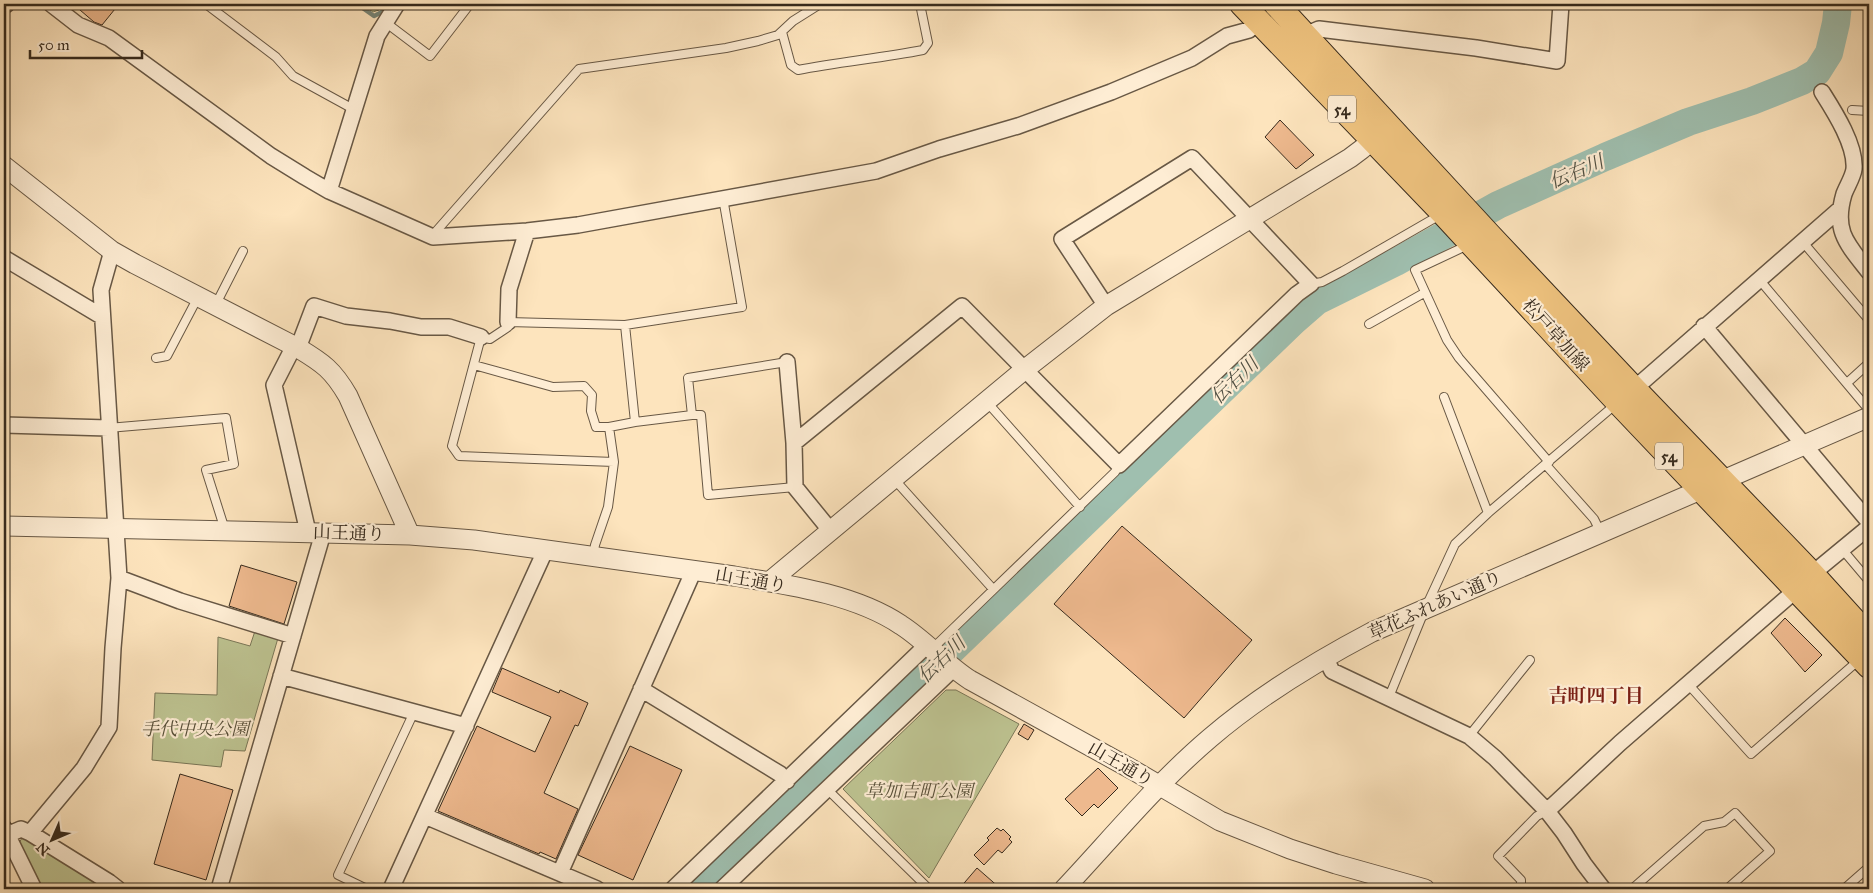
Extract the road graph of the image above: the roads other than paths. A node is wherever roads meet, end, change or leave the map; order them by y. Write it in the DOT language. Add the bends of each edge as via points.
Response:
graph roads {
  1 [pos="7,4"];
  2 [pos="51,4"];
  3 [pos="206,4"];
  4 [pos="397,4"];
  5 [pos="470,4"];
  6 [pos="820,4"];
  7 [pos="920,4"];
  8 [pos="1242,4"];
  9 [pos="1276,4"];
  10 [pos="1561,4"];
  11 [pos="4,6"];
  12 [pos="1259,21"];
  13 [pos="385,22"];
  14 [pos="782,32"];
  15 [pos="1306,35"];
  16 [pos="1822,92"];
  17 [pos="354,110"];
  18 [pos="1852,110"];
  19 [pos="1869,111"];
  20 [pos="1380,133"];
  21 [pos="4,166"];
  22 [pos="329,191"];
  23 [pos="723,198"];
  24 [pos="1451,207"];
  25 [pos="1840,209"];
  26 [pos="1248,219"];
  27 [pos="527,231"];
  28 [pos="432,236"];
  29 [pos="1480,239"];
  30 [pos="1802,241"];
  31 [pos="112,251"];
  32 [pos="243,251"];
  33 [pos="4,258"];
  34 [pos="1869,272"];
  35 [pos="1758,278"];
  36 [pos="1311,284"];
  37 [pos="1424,293"];
  38 [pos="198,297"];
  39 [pos="215,306"];
  40 [pos="1106,306"];
  41 [pos="102,316"];
  42 [pos="1869,320"];
  43 [pos="508,322"];
  44 [pos="1370,324"];
  45 [pos="625,325"];
  46 [pos="1704,326"];
  47 [pos="481,337"];
  48 [pos="296,347"];
  49 [pos="156,358"];
  50 [pos="788,362"];
  51 [pos="1869,363"];
  52 [pos="474,366"];
  53 [pos="1024,370"];
  54 [pos="1847,383"];
  55 [pos="1626,396"];
  56 [pos="1444,397"];
  57 [pos="986,401"];
  58 [pos="1869,410"];
  59 [pos="692,416"];
  60 [pos="1869,417"];
  61 [pos="4,420"];
  62 [pos="635,422"];
  63 [pos="609,427"];
  64 [pos="108,428"];
  65 [pos="794,443"];
  66 [pos="1804,445"];
  67 [pos="614,462"];
  68 [pos="1548,463"];
  69 [pos="1119,465"];
  70 [pos="893,478"];
  71 [pos="1712,485"];
  72 [pos="794,487"];
  73 [pos="1080,507"];
  74 [pos="1488,513"];
  75 [pos="1869,522"];
  76 [pos="4,526"];
  77 [pos="1869,526"];
  78 [pos="115,528"];
  79 [pos="225,530"];
  80 [pos="830,530"];
  81 [pos="316,532"];
  82 [pos="1601,533"];
  83 [pos="410,535"];
  84 [pos="1842,549"];
  85 [pos="545,551"];
  86 [pos="592,557"];
  87 [pos="694,570"];
  88 [pos="119,578"];
  89 [pos="1869,581"];
  90 [pos="769,582"];
  91 [pos="1804,582"];
  92 [pos="993,589"];
  93 [pos="1425,610"];
  94 [pos="293,636"];
  95 [pos="931,649"];
  96 [pos="1867,654"];
  97 [pos="1325,657"];
  98 [pos="1530,660"];
  99 [pos="951,668"];
  100 [pos="281,676"];
  101 [pos="1688,684"];
  102 [pos="641,689"];
  103 [pos="1389,698"];
  104 [pos="414,712"];
  105 [pos="466,726"];
  106 [pos="1469,736"];
  107 [pos="787,781"];
  108 [pos="1160,787"];
  109 [pos="828,790"];
  110 [pos="1546,811"];
  111 [pos="425,816"];
  112 [pos="5,832"];
  113 [pos="30,833"];
  114 [pos="1869,867"];
  115 [pos="560,873"];
  116 [pos="34,889"];
  117 [pos="118,889"];
  118 [pos="219,889"];
  119 [pos="367,889"];
  120 [pos="391,889"];
  121 [pos="596,889"];
  122 [pos="673,889"];
  123 [pos="722,889"];
  124 [pos="929,889"];
  125 [pos="1064,889"];
  126 [pos="1425,889"];
  127 [pos="1518,889"];
  128 [pos="1603,889"];
  129 [pos="1632,889"];
  130 [pos="1727,889"];
  131 [pos="1844,889"];
  1 -- 11 [label="street"];
  2 -- 22 [label="street" via="78,25 109,38 271,156"];
  3 -- 17 [label="lane" via="276,57 293,76"];
  4 -- 13 [label="street"];
  5 -- 13 [label="lane" via="430,56"];
  6 -- 14 [label="lane"];
  7 -- 14 [label="lane" via="928,43 923,50 798,70 791,65"];
  8 -- 12 [label="main road, 松戸草加線 / 54"];
  9 -- 15 [label="main road, 松戸草加線 / 54"];
  10 -- 15 [label="street" via="1557,61 1319,29"];
  12 -- 20 [label="main road, 松戸草加線 / 54"];
  12 -- 23 [label="street" via="1249,30 1227,36 1174,66 1018,126 876,171"];
  13 -- 17 [label="street" via="377,36"];
  14 -- 28 [label="lane" via="726,48 579,69"];
  15 -- 20 [label="main road, 松戸草加線 / 54"];
  16 -- 25 [label="street" via="1841,122 1852,154 1854,170"];
  17 -- 22 [label="street"];
  18 -- 19 [label="lane"];
  20 -- 24 [label="main road, 松戸草加線 / 54"];
  20 -- 26 [label="street" via="1350,158"];
  21 -- 31 [label="street"];
  22 -- 28 [label="street"];
  23 -- 27 [label="street" via="578,225"];
  23 -- 45 [label="lane" via="742,307"];
  24 -- 29 [label="main road, 松戸草加線 / 54"];
  24 -- 36 [label="lane" via="1343,271"];
  25 -- 30 [label="street"];
  25 -- 34 [label="street" via="1839,223 1846,242"];
  26 -- 36 [label="street"];
  26 -- 40 [label="street"];
  26 -- 40 [label="street" via="1192,158 1062,239"];
  27 -- 28 [label="street"];
  27 -- 43 [label="street" via="509,289"];
  29 -- 37 [label="lane" via="1415,270"];
  29 -- 55 [label="main road, 松戸草加線 / 54"];
  30 -- 35 [label="street"];
  30 -- 42 [label="lane"];
  31 -- 38 [label="street"];
  31 -- 41 [label="street" via="101,290"];
  32 -- 39 [label="lane"];
  33 -- 41 [label="street"];
  35 -- 46 [label="street"];
  35 -- 54 [label="lane"];
  36 -- 69 [label="street"];
  37 -- 44 [label="lane"];
  37 -- 68 [label="lane" via="1459,358"];
  38 -- 39 [label="street"];
  38 -- 49 [label="lane" via="167,356"];
  39 -- 48 [label="street"];
  40 -- 53 [label="street"];
  41 -- 64 [label="street"];
  43 -- 45 [label="lane"];
  43 -- 47 [label="lane" via="508,327 490,339"];
  45 -- 62 [label="lane"];
  46 -- 55 [label="street"];
  46 -- 66 [label="street"];
  47 -- 48 [label="street" via="449,327 421,327 346,316 314,306"];
  47 -- 52 [label="lane"];
  48 -- 81 [label="street" via="274,384"];
  48 -- 83 [label="street" via="337,377"];
  50 -- 59 [label="lane" via="688,378"];
  50 -- 65 [label="street"];
  51 -- 54 [label="lane"];
  52 -- 63 [label="lane" via="553,387 584,386 592,395 591,411 596,427"];
  52 -- 67 [label="lane" via="452,446 459,456"];
  53 -- 57 [label="street"];
  53 -- 65 [label="street" via="962,306"];
  53 -- 69 [label="street"];
  54 -- 58 [label="lane"];
  55 -- 68 [label="lane"];
  55 -- 71 [label="main road, 松戸草加線 / 54"];
  56 -- 74 [label="lane"];
  57 -- 70 [label="street"];
  57 -- 73 [label="lane"];
  59 -- 62 [label="lane"];
  59 -- 72 [label="lane" via="701,415 708,495"];
  60 -- 66 [label="street, 草花ふれあい通り"];
  61 -- 64 [label="street"];
  62 -- 63 [label="lane"];
  63 -- 67 [label="lane"];
  64 -- 78 [label="street"];
  64 -- 79 [label="lane" via="226,418 234,464 206,470"];
  65 -- 72 [label="street"];
  66 -- 71 [label="street, 草花ふれあい通り"];
  66 -- 75 [label="street"];
  67 -- 86 [label="lane" via="608,507"];
  68 -- 74 [label="lane"];
  68 -- 82 [label="lane" via="1594,519"];
  69 -- 73 [label="lane" via="1116,472"];
  70 -- 80 [label="street"];
  70 -- 92 [label="lane"];
  71 -- 82 [label="street, 草花ふれあい通り"];
  71 -- 91 [label="main road, 松戸草加線 / 54"];
  72 -- 80 [label="street"];
  73 -- 92 [label="lane"];
  74 -- 93 [label="lane" via="1455,544"];
  76 -- 78 [label="street, 山王通り"];
  77 -- 84 [label="street"];
  78 -- 79 [label="street, 山王通り"];
  78 -- 88 [label="street"];
  79 -- 81 [label="street, 山王通り"];
  80 -- 90 [label="street"];
  81 -- 83 [label="street, 山王通り"];
  81 -- 94 [label="street"];
  82 -- 93 [label="street, 草花ふれあい通り"];
  83 -- 85 [label="street, 山王通り" via="474,540"];
  84 -- 89 [label="lane"];
  84 -- 91 [label="street"];
  85 -- 86 [label="street, 山王通り"];
  85 -- 105 [label="street"];
  86 -- 87 [label="street, 山王通り"];
  87 -- 90 [label="street, 山王通り"];
  87 -- 102 [label="street"];
  88 -- 94 [label="street" via="180,601"];
  88 -- 113 [label="street" via="109,727 84,768"];
  90 -- 95 [label="street, 山王通り" via="863,605 901,625"];
  91 -- 96 [label="main road, 松戸草加線 / 54"];
  91 -- 101 [label="street"];
  92 -- 95 [label="lane"];
  93 -- 97 [label="street, 草花ふれあい通り" via="1372,632"];
  93 -- 103 [label="lane"];
  94 -- 100 [label="street"];
  95 -- 99 [label="street, 山王通り"];
  95 -- 107 [label="street"];
  96 -- 101 [label="lane" via="1751,754"];
  97 -- 103 [label="street" via="1332,671"];
  97 -- 108 [label="street, 草花ふれあい通り" via="1245,710 1209,739"];
  98 -- 106 [label="lane"];
  99 -- 108 [label="street, 山王通り"];
  99 -- 109 [label="street"];
  100 -- 104 [label="street"];
  100 -- 118 [label="street"];
  101 -- 110 [label="street"];
  102 -- 107 [label="street"];
  102 -- 115 [label="street"];
  103 -- 106 [label="street"];
  104 -- 105 [label="street"];
  104 -- 119 [label="lane" via="338,875"];
  105 -- 111 [label="street"];
  106 -- 110 [label="street"];
  107 -- 122 [label="street"];
  108 -- 125 [label="street, 草花ふれあい通り"];
  108 -- 126 [label="street, 山王通り" via="1220,821 1261,838 1336,864"];
  109 -- 123 [label="street"];
  109 -- 124 [label="lane"];
  110 -- 127 [label="lane" via="1537,816 1498,856 1521,880"];
  110 -- 128 [label="street"];
  111 -- 115 [label="street"];
  111 -- 120 [label="street"];
  112 -- 113 [label="street" via="21,829"];
  112 -- 116 [label="street"];
  113 -- 117 [label="street"];
  114 -- 131 [label="lane"];
  115 -- 121 [label="street"];
  129 -- 130 [label="lane" via="1704,826 1724,822 1735,813 1770,852"];
}
